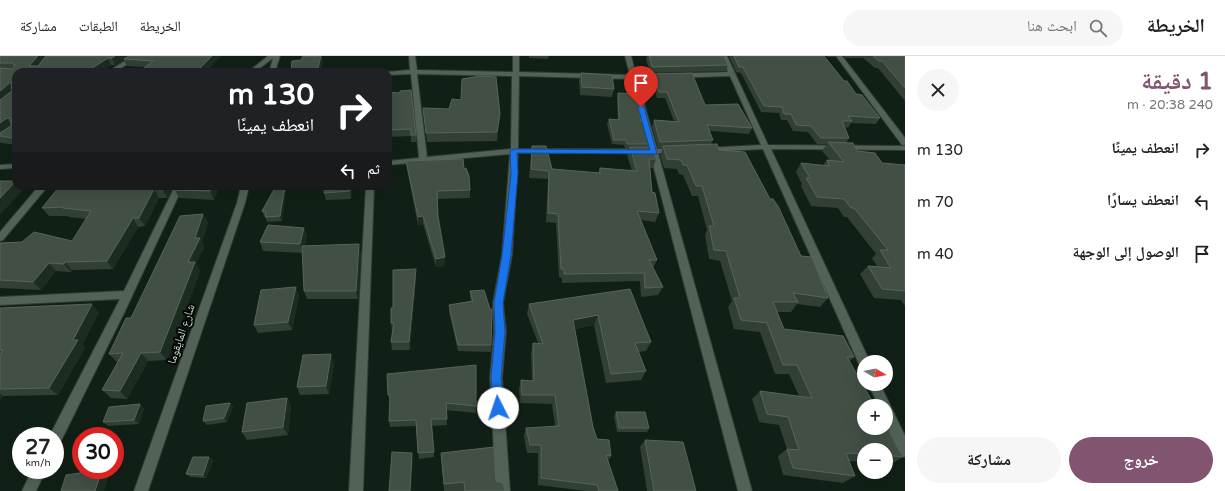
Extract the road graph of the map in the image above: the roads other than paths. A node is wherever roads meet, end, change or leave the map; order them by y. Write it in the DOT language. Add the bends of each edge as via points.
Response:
graph roads {
  1 [pos="137,56"];
  2 [pos="272,56"];
  3 [pos="277,56"];
  4 [pos="412,56"];
  5 [pos="516,56"];
  6 [pos="628,56"];
  7 [pos="724,56"];
  8 [pos="839,56"];
  9 [pos="117,68"];
  10 [pos="256,68"];
  11 [pos="273,68"];
  12 [pos="413,72"];
  13 [pos="392,73"];
  14 [pos="516,74"];
  15 [pos="732,74"];
  16 [pos="632,77"];
  17 [pos="905,143"];
  18 [pos="765,148"];
  19 [pos="905,148"];
  20 [pos="514,151"];
  21 [pos="654,152"];
  22 [pos="423,159"];
  23 [pos="392,163"];
  24 [pos="12,166"];
  25 [pos="0,167"];
  26 [pos="41,190"];
  27 [pos="177,190"];
  28 [pos="244,190"];
  29 [pos="370,190"];
  30 [pos="0,238"];
  31 [pos="127,295"];
  32 [pos="2,304"];
  33 [pos="861,355"];
  34 [pos="893,424"];
  35 [pos="61,427"];
  36 [pos="905,450"];
  37 [pos="35,479"];
  38 [pos="29,491"];
  39 [pos="141,491"];
  40 [pos="356,491"];
  41 [pos="503,491"];
  42 [pos="745,491"];
  1 -- 9 [label="street"];
  2 -- 10 [label="street"];
  3 -- 11 [label="street"];
  4 -- 12 [label="street"];
  5 -- 14 [label="street"];
  6 -- 16 [label="street"];
  7 -- 15 [label="street"];
  8 -- 17 [label="street"];
  12 -- 13 [label="street"];
  12 -- 14 [label="street"];
  12 -- 22 [label="street"];
  14 -- 16 [label="street"];
  14 -- 20 [label="street"];
  15 -- 16 [label="street"];
  15 -- 18 [label="street"];
  16 -- 21 [label="street"];
  18 -- 19 [label="street"];
  18 -- 21 [label="street"];
  18 -- 33 [label="street"];
  20 -- 21 [label="street"];
  20 -- 22 [label="street"];
  20 -- 41 [label="street" via="507,255 498,303 500,332 496,378"];
  21 -- 42 [label="street"];
  22 -- 23 [label="street"];
  24 -- 25 [label="street"];
  26 -- 30 [label="street"];
  27 -- 31 [label="street"];
  28 -- 39 [label="street, شارع المايقوما"];
  29 -- 40 [label="street"];
  31 -- 32 [label="street"];
  31 -- 35 [label="street"];
  34 -- 36 [label="street"];
  37 -- 38 [label="street"];
}
